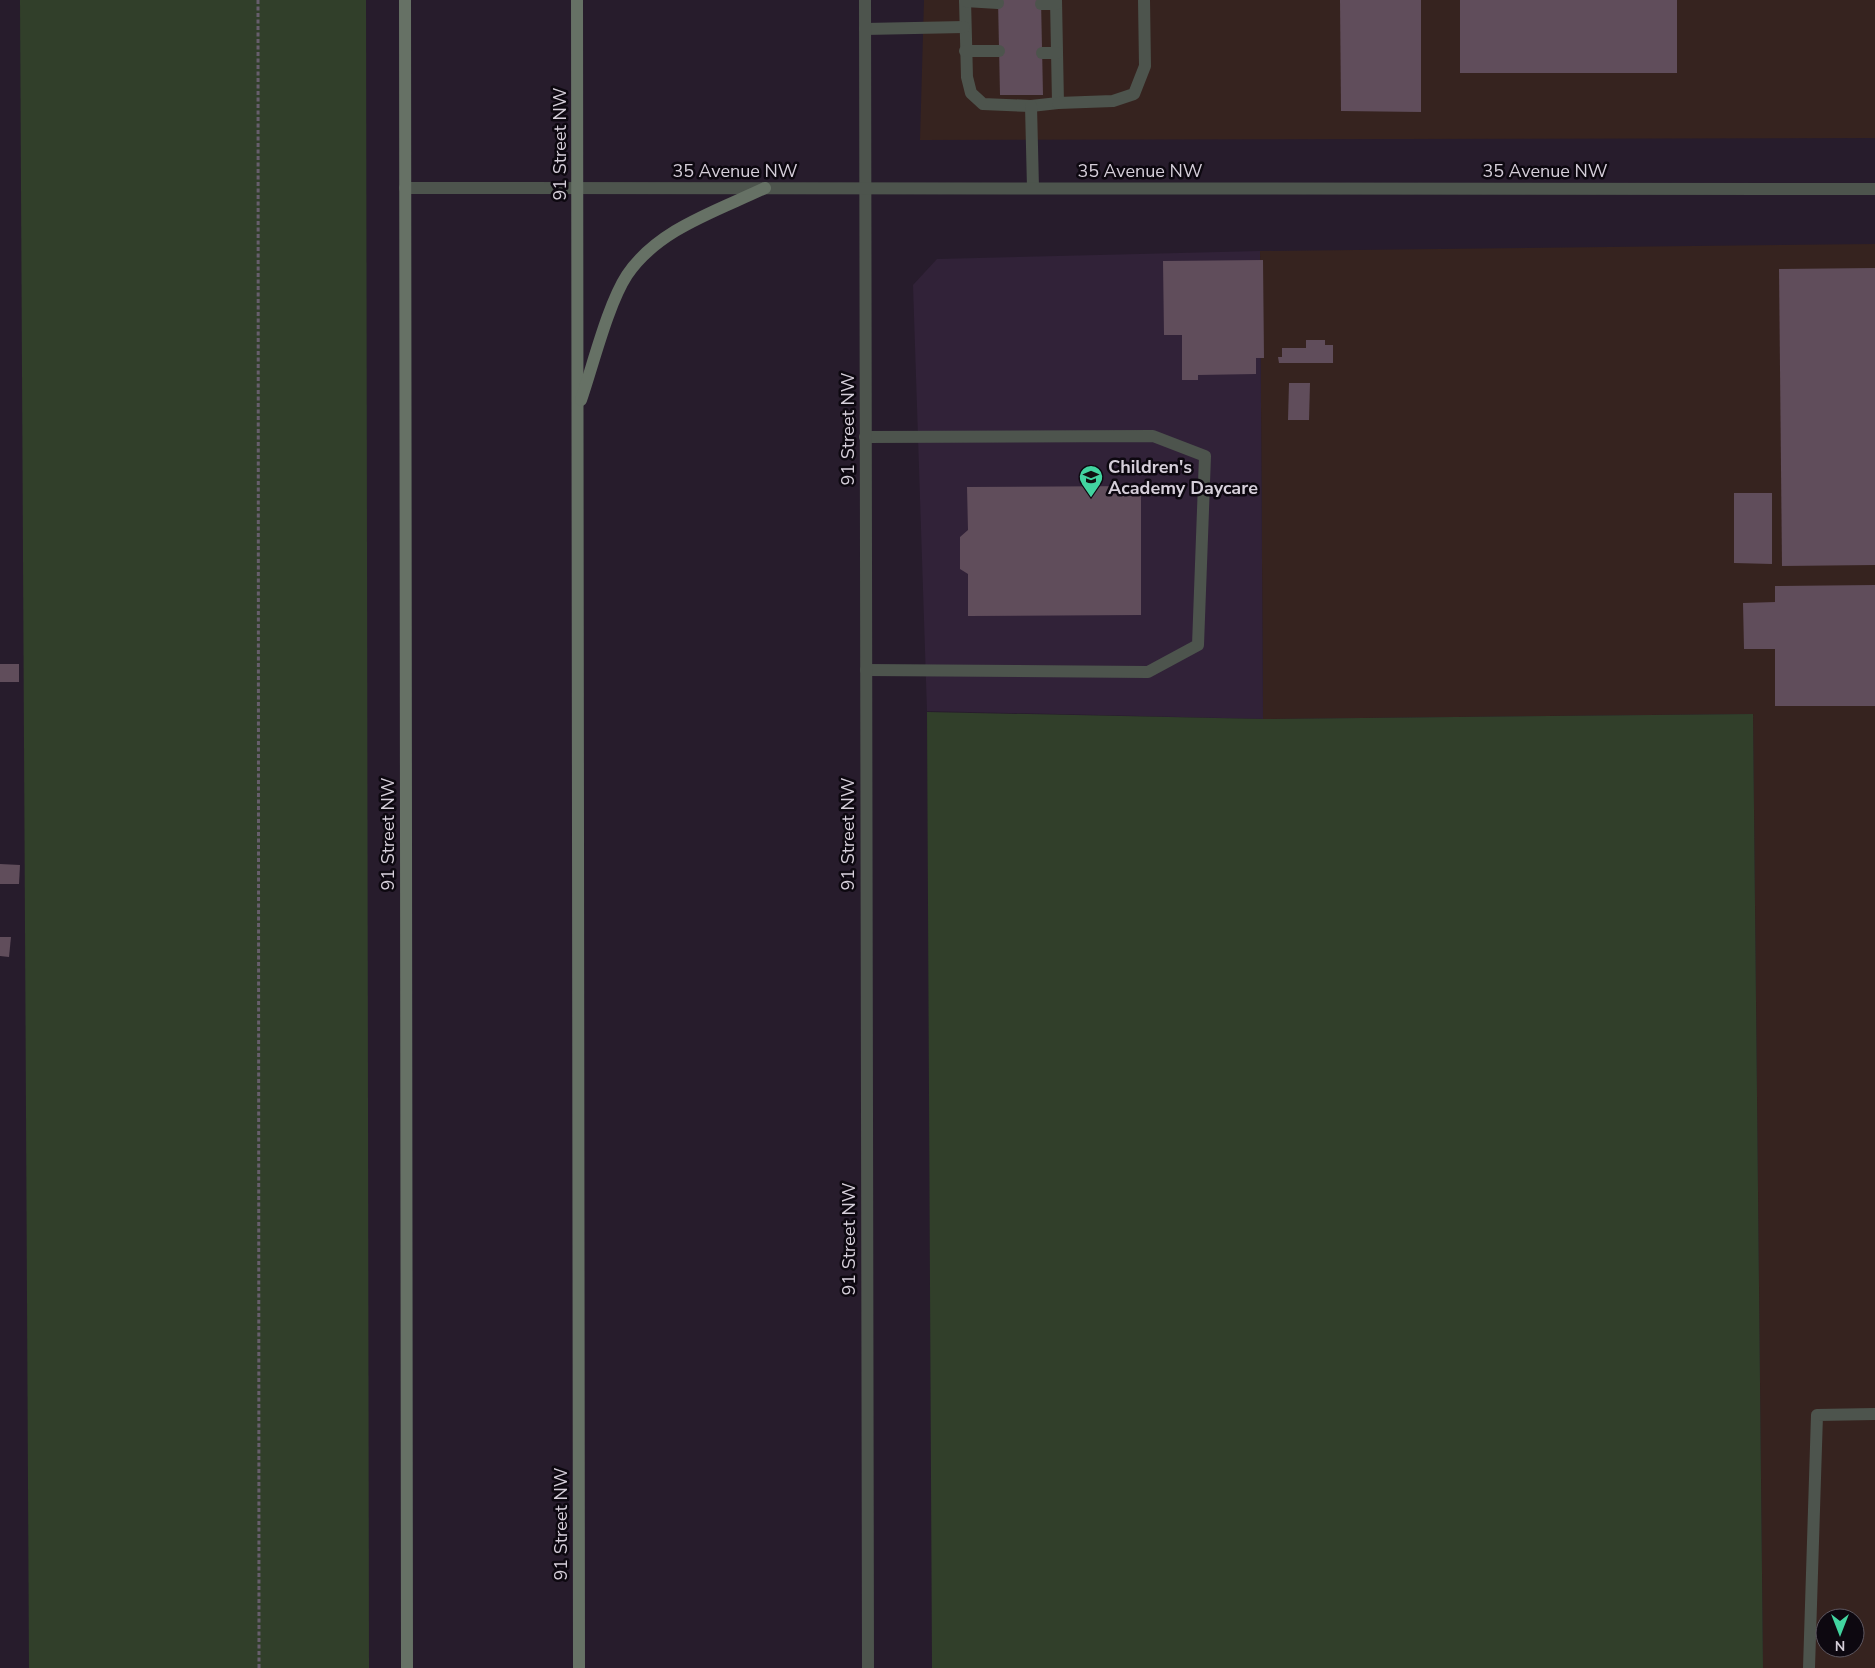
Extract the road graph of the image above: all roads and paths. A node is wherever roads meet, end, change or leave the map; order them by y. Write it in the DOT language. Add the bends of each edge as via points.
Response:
graph roads {
  1 [pos="258,0"];
  2 [pos="405,0"];
  3 [pos="577,0"];
  4 [pos="865,0"];
  5 [pos="1144,0"];
  6 [pos="965,1"];
  7 [pos="1056,2"];
  8 [pos="998,3"];
  9 [pos="1041,4"];
  10 [pos="964,28"];
  11 [pos="865,29"];
  12 [pos="966,51"];
  13 [pos="999,51"];
  14 [pos="1042,53"];
  15 [pos="1057,53"];
  16 [pos="1058,103"];
  17 [pos="1031,106"];
  18 [pos="405,188"];
  19 [pos="765,188"];
  20 [pos="864,188"];
  21 [pos="1033,188"];
  22 [pos="578,189"];
  23 [pos="1875,189"];
  24 [pos="577,412"];
  25 [pos="865,437"];
  26 [pos="866,670"];
  27 [pos="1875,1414"];
  28 [pos="259,1668"];
  29 [pos="407,1668"];
  30 [pos="579,1668"];
  31 [pos="868,1668"];
  32 [pos="1809,1668"];
  1 -- 28 [label="path"];
  2 -- 18 [label="main road, 91 Street NW"];
  3 -- 22 [label="main road, 91 Street NW"];
  4 -- 11 [label="street, 91 Street NW"];
  5 -- 16 [label="street" via="1145,66 1134,94 1113,101"];
  6 -- 8 [label="street"];
  6 -- 10 [label="street"];
  7 -- 9 [label="street"];
  7 -- 15 [label="street"];
  10 -- 11 [label="street"];
  10 -- 12 [label="street"];
  11 -- 20 [label="street, 91 Street NW"];
  12 -- 13 [label="street"];
  12 -- 17 [label="street" via="971,93 982,104"];
  14 -- 15 [label="street"];
  15 -- 16 [label="street"];
  16 -- 17 [label="street"];
  17 -- 21 [label="street"];
  18 -- 22 [label="street, 35 Avenue NW"];
  18 -- 29 [label="main road, 91 Street NW"];
  19 -- 20 [label="street, 35 Avenue NW"];
  19 -- 22 [label="street, 35 Avenue NW"];
  19 -- 24 [label="main road" via="690,223 645,253 627,276 616,299"];
  20 -- 21 [label="street, 35 Avenue NW"];
  20 -- 25 [label="street, 91 Street NW"];
  21 -- 23 [label="street, 35 Avenue NW"];
  22 -- 24 [label="main road, 91 Street NW"];
  24 -- 30 [label="main road, 91 Street NW"];
  25 -- 26 [label="street, 91 Street NW"];
  25 -- 26 [label="street" via="1153,436 1205,456 1198,645 1148,672"];
  26 -- 31 [label="street, 91 Street NW"];
  27 -- 32 [label="street" via="1817,1416"];
}
